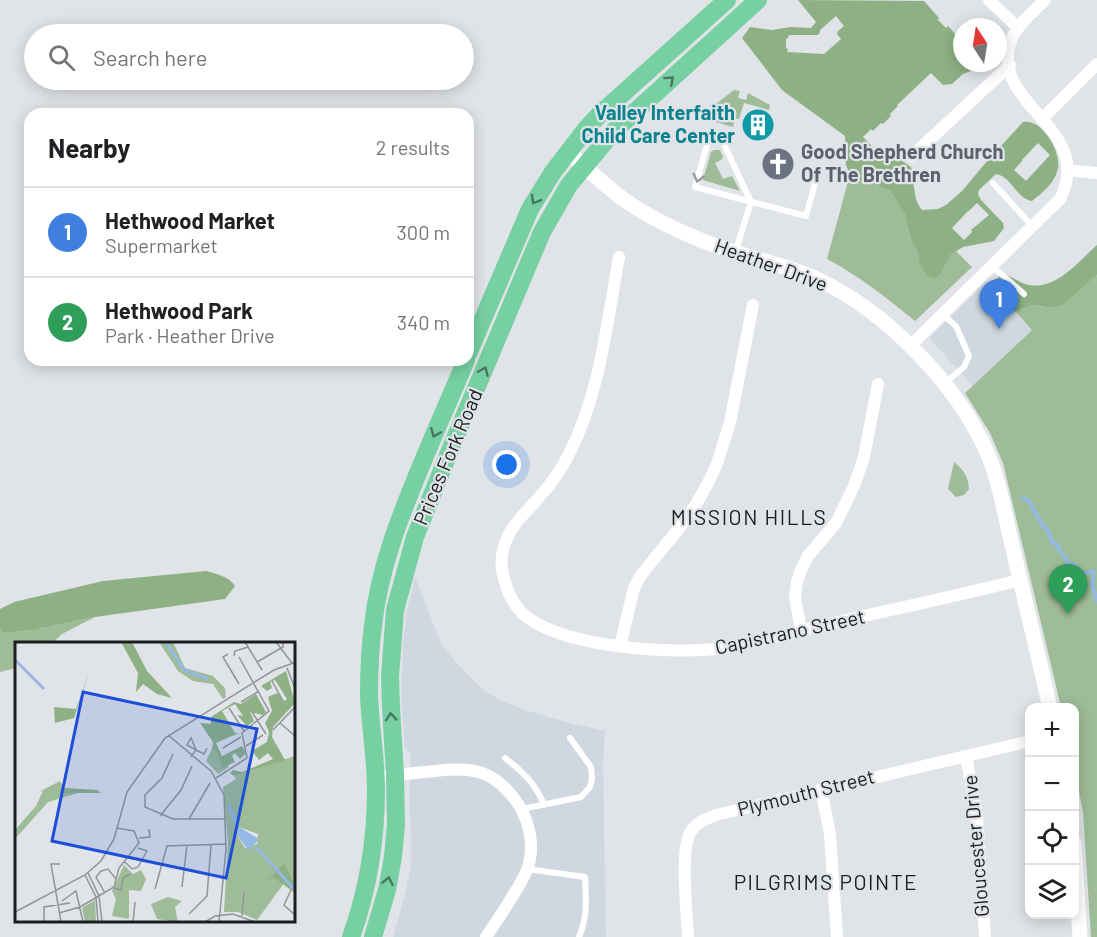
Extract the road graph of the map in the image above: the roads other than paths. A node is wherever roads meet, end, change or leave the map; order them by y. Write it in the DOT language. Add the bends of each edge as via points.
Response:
graph roads {
  1 [pos="727,0"];
  2 [pos="758,0"];
  3 [pos="989,0"];
  4 [pos="1045,0"];
  5 [pos="1018,28"];
  6 [pos="1097,64"];
  7 [pos="1010,65"];
  8 [pos="1047,114"];
  9 [pos="568,152"];
  10 [pos="912,156"];
  11 [pos="584,165"];
  12 [pos="1076,171"];
  13 [pos="1097,173"];
  14 [pos="817,176"];
  15 [pos="993,183"];
  16 [pos="751,202"];
  17 [pos="1032,227"];
  18 [pos="735,252"];
  19 [pos="619,257"];
  20 [pos="992,266"];
  21 [pos="1024,294"];
  22 [pos="753,305"];
  23 [pos="943,315"];
  24 [pos="474,340"];
  25 [pos="910,346"];
  26 [pos="464,366"];
  27 [pos="944,383"];
  28 [pos="878,384"];
  29 [pos="1020,580"];
  30 [pos="801,630"];
  31 [pos="620,646"];
  32 [pos="1049,703"];
  33 [pos="570,738"];
  34 [pos="1025,742"];
  35 [pos="966,756"];
  36 [pos="505,758"];
  37 [pos="395,776"];
  38 [pos="376,777"];
  39 [pos="821,789"];
  40 [pos="544,805"];
  41 [pos="522,809"];
  42 [pos="1075,865"];
  43 [pos="527,869"];
  44 [pos="351,937"];
  45 [pos="373,937"];
  46 [pos="486,937"];
  47 [pos="579,937"];
  48 [pos="688,937"];
  49 [pos="837,937"];
  50 [pos="985,937"];
  51 [pos="1080,937"];
  1 -- 9 [label="main road" via="600,114"];
  11 -- 2 [label="main road, Prices Fork Road, one-way" via="614,131"];
  3 -- 5 [label="street"];
  4 -- 5 [label="street"];
  5 -- 7 [label="street" via="1010,46"];
  6 -- 8 [label="street"];
  7 -- 8 [label="street" via="1019,86"];
  7 -- 10 [label="street"];
  8 -- 12 [label="street" via="1073,146"];
  9 -- 11 [label="street, Heather Drive"];
  9 -- 24 [label="main road, one-way" via="530,209"];
  11 -- 18 [label="street, Heather Drive" via="649,215 685,234"];
  37 -- 11 [label="main road, Prices Fork Road, one-way" via="391,654 395,610 411,548 542,232"];
  12 -- 13 [label="street"];
  12 -- 17 [label="street" via="1068,190"];
  14 -- 16 [label="lane" via="806,216"];
  15 -- 17 [label="lane"];
  16 -- 16 [label="lane, one-way" via="723,142 709,138 695,187"];
  16 -- 18 [label="lane"];
  17 -- 20 [label="street"];
  18 -- 25 [label="street, Heather Drive" via="780,264 834,288 873,313"];
  19 -- 31 [label="street, Capistrano Street" via="585,417 557,474 511,529 502,566 513,603 532,621 571,637"];
  20 -- 21 [label="lane"];
  20 -- 23 [label="street"];
  22 -- 31 [label="street" via="730,423 717,464 681,526 634,588"];
  23 -- 25 [label="street"];
  23 -- 27 [label="lane" via="956,326 969,356 964,367"];
  25 -- 27 [label="street, Heather Drive"];
  26 -- 38 [label="main road, Prices Fork Road, one-way" via="395,531 382,576 375,610 369,694"];
  27 -- 29 [label="street, Heather Drive" via="989,457"];
  28 -- 30 [label="street" via="864,457 854,486 836,523 808,556 797,582 795,597"];
  29 -- 30 [label="street, Capistrano Street"];
  29 -- 32 [label="street, Heather Drive"];
  30 -- 31 [label="street, Capistrano Street" via="704,650"];
  33 -- 40 [label="lane" via="591,767 590,787 581,797"];
  34 -- 35 [label="street, Plymouth Street"];
  35 -- 39 [label="street, Plymouth Street"];
  35 -- 50 [label="street, Gloucester Drive" via="977,815"];
  36 -- 40 [label="lane" via="533,784"];
  37 -- 38 [label="street"];
  37 -- 41 [label="street" via="446,770 481,773 507,789"];
  45 -- 37 [label="main road, Prices Fork Road, one-way" via="393,857"];
  38 -- 44 [label="main road, Prices Fork Road" via="372,848"];
  39 -- 48 [label="street, Plymouth Street" via="716,815 693,828 685,859"];
  39 -- 49 [label="street" via="830,834"];
  40 -- 41 [label="lane"];
  41 -- 43 [label="street" via="530,835"];
  42 -- 51 [label="street"];
  43 -- 46 [label="street"];
  43 -- 47 [label="lane" via="585,877 586,914"];
}
